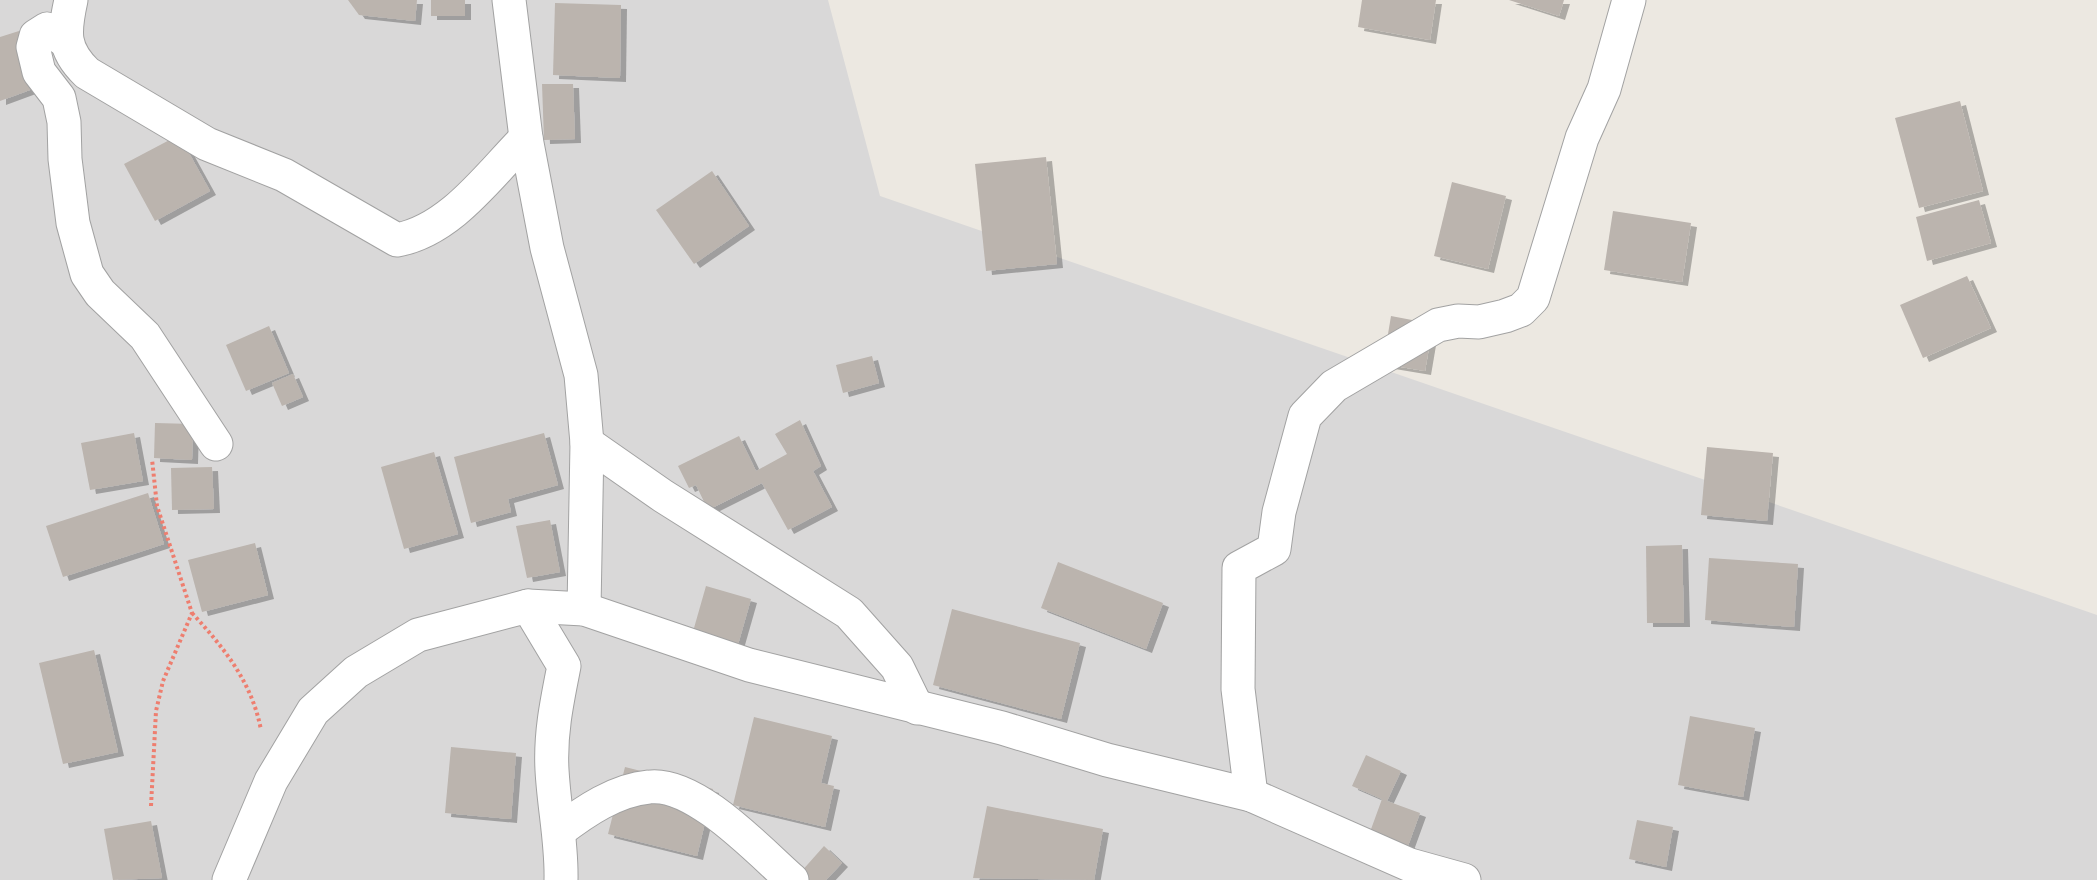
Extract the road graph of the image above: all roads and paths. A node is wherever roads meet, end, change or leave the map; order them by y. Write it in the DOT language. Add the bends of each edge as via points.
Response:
graph roads {
  1 [pos="71,0"];
  2 [pos="509,0"];
  3 [pos="1629,0"];
  4 [pos="66,41"];
  5 [pos="526,138"];
  6 [pos="587,443"];
  7 [pos="216,444"];
  8 [pos="152,459"];
  9 [pos="528,606"];
  10 [pos="584,609"];
  11 [pos="192,613"];
  12 [pos="917,708"];
  13 [pos="270,781"];
  14 [pos="1251,795"];
  15 [pos="151,806"];
  16 [pos="559,831"];
  17 [pos="229,880"];
  18 [pos="561,880"];
  19 [pos="792,880"];
  20 [pos="1464,880"];
  1 -- 4 [label="street"];
  2 -- 5 [label="street"];
  3 -- 14 [label="street" via="1604,89 1582,138 1533,298 1521,310 1505,316 1438,325 1334,386 1305,416 1279,512 1274,549 1239,568 1238,689"];
  4 -- 5 [label="street" via="72,59 100,83 207,144 284,175 397,240 417,237 458,208"];
  4 -- 7 [label="street" via="47,29 36,36 33,47 39,72 59,98 73,223 87,274 100,293 145,336"];
  5 -- 6 [label="street" via="547,248 580,375"];
  6 -- 10 [label="street"];
  6 -- 12 [label="street" via="663,496 849,613 897,667"];
  8 -- 11 [label="path" via="157,506"];
  9 -- 10 [label="street"];
  9 -- 13 [label="street" via="417,635 356,672 313,711"];
  9 -- 16 [label="street" via="564,666 551,729"];
  10 -- 12 [label="street" via="749,665"];
  11 -- 13 [label="path" via="224,649 247,684 258,713"];
  11 -- 15 [label="path" via="163,681 156,711"];
  12 -- 14 [label="street"];
  13 -- 17 [label="street"];
  14 -- 20 [label="street" via="1410,865"];
  16 -- 18 [label="street"];
  16 -- 19 [label="street" via="597,805 627,791 651,786 683,792"];
}
